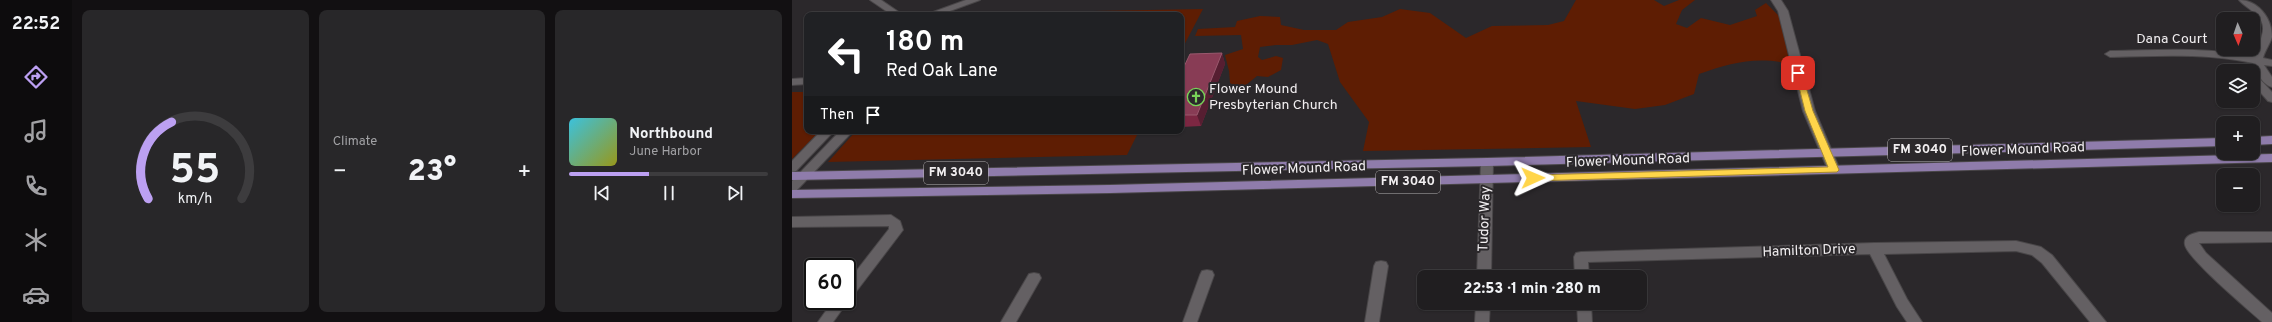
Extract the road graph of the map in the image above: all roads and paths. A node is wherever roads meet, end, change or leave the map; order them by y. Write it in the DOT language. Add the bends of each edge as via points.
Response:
graph roads {
  1 [pos="875,0"];
  2 [pos="975,0"];
  3 [pos="1776,0"];
  4 [pos="2244,0"];
  5 [pos="893,12"];
  6 [pos="939,12"];
  7 [pos="2110,54"];
  8 [pos="2258,61"];
  9 [pos="2272,63"];
  10 [pos="2254,64"];
  11 [pos="804,81"];
  12 [pos="792,82"];
  13 [pos="2272,84"];
  14 [pos="2260,86"];
  15 [pos="2272,99"];
  16 [pos="825,134"];
  17 [pos="844,134"];
  18 [pos="2272,140"];
  19 [pos="2260,141"];
  20 [pos="2216,142"];
  21 [pos="1826,152"];
  22 [pos="2272,158"];
  23 [pos="1487,162"];
  24 [pos="792,168"];
  25 [pos="1120,169"];
  26 [pos="1834,170"];
  27 [pos="798,176"];
  28 [pos="1486,180"];
  29 [pos="792,188"];
  30 [pos="1110,189"];
  31 [pos="792,194"];
  32 [pos="792,222"];
  33 [pos="2272,237"];
  34 [pos="1874,248"];
  35 [pos="1381,266"];
  36 [pos="1484,270"];
  37 [pos="1582,270"];
  38 [pos="1207,275"];
  39 [pos="1034,278"];
  40 [pos="856,282"];
  41 [pos="834,310"];
  42 [pos="1483,310"];
  43 [pos="1584,310"];
  44 [pos="825,322"];
  45 [pos="1008,322"];
  46 [pos="1190,322"];
  47 [pos="1372,322"];
  48 [pos="1482,322"];
  49 [pos="1585,322"];
  50 [pos="1915,322"];
  51 [pos="2099,322"];
  52 [pos="2272,322"];
  1 -- 5 [label="street"];
  2 -- 6 [label="street"];
  3 -- 21 [label="street" via="1783,11 1809,111"];
  4 -- 8 [label="street" via="2256,9 2268,24 2269,37 2260,50"];
  7 -- 8 [label="street, Dana Court" via="2196,52 2225,54"];
  8 -- 9 [label="street, Dana Court"];
  8 -- 10 [label="street"];
  8 -- 13 [label="street"];
  11 -- 12 [label="street"];
  14 -- 15 [label="street"];
  16 -- 24 [label="street"];
  17 -- 27 [label="street"];
  18 -- 19 [label="main road"];
  20 -- 21 [label="main road, Flower Mound Road / FM 3040"];
  21 -- 23 [label="main road, Flower Mound Road / FM 3040"];
  21 -- 26 [label="street"];
  22 -- 26 [label="main road, Flower Mound Road / FM 3040"];
  23 -- 25 [label="main road, Flower Mound Road / FM 3040"];
  23 -- 28 [label="street, Tudor Way"];
  25 -- 27 [label="main road, Flower Mound Road / FM 3040"];
  25 -- 30 [label="main road"];
  26 -- 28 [label="main road, Flower Mound Road / FM 3040"];
  27 -- 29 [label="street"];
  28 -- 30 [label="main road, Flower Mound Road / FM 3040"];
  28 -- 36 [label="street, Tudor Way"];
  30 -- 31 [label="main road, Flower Mound Road / FM 3040"];
  32 -- 40 [label="street" via="891,220 896,230"];
  33 -- 52 [label="street" via="2199,237 2192,240 2192,246 2201,257"];
  34 -- 37 [label="street, Hamilton Drive" via="1581,257"];
  34 -- 50 [label="street"];
  34 -- 51 [label="street, Hamilton Drive" via="2016,246 2036,251 2047,259"];
  35 -- 47 [label="street"];
  38 -- 46 [label="street"];
  39 -- 45 [label="street"];
  41 -- 44 [label="street"];
  42 -- 48 [label="street"];
  43 -- 49 [label="street"];
}
